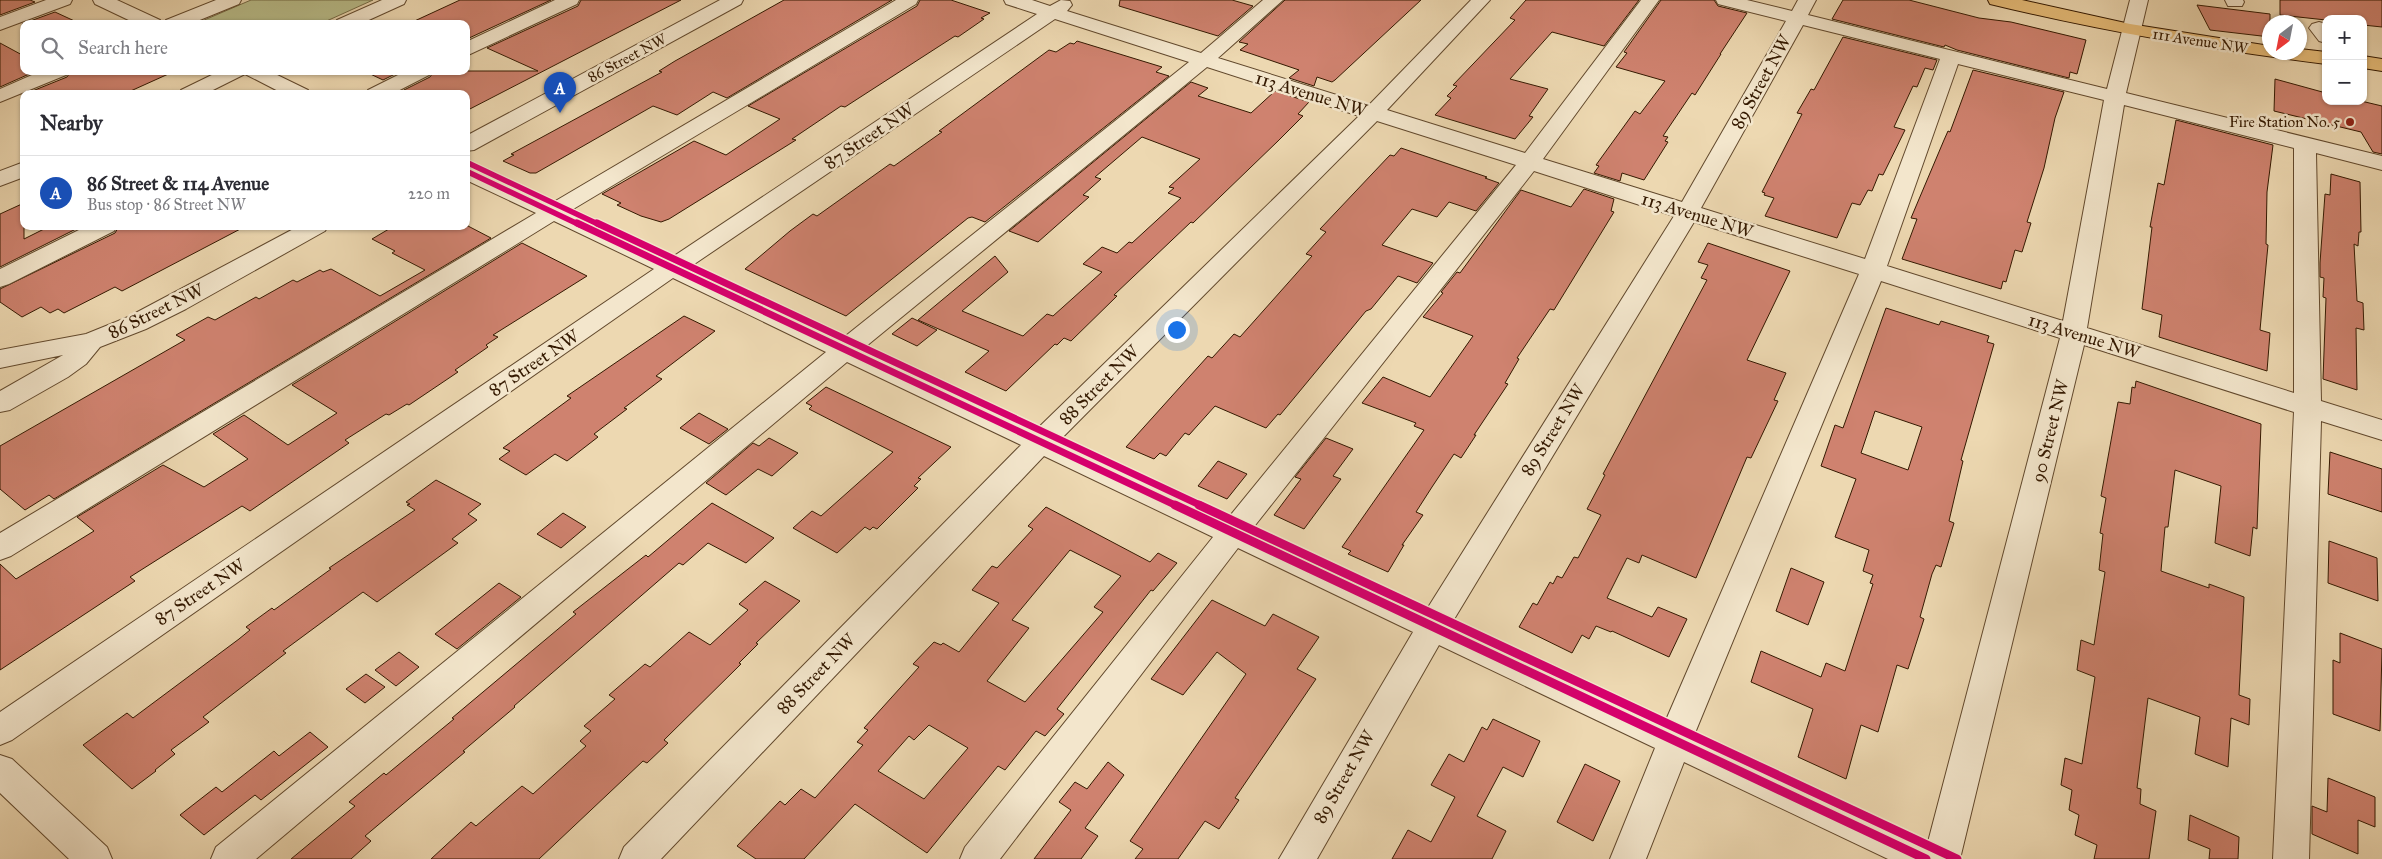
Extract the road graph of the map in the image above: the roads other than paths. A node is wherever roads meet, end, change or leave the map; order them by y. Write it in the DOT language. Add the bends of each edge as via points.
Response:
graph roads {
  1 [pos="63,0"];
  2 [pos="102,0"];
  3 [pos="232,0"];
  4 [pos="397,0"];
  5 [pos="570,0"];
  6 [pos="734,0"];
  7 [pos="908,0"];
  8 [pos="1013,0"];
  9 [pos="1274,0"];
  10 [pos="1481,0"];
  11 [pos="1650,0"];
  12 [pos="1725,0"];
  13 [pos="1997,0"];
  14 [pos="2139,0"];
  15 [pos="1061,6"];
  16 [pos="1802,9"];
  17 [pos="144,20"];
  18 [pos="183,20"];
  19 [pos="353,20"];
  20 [pos="0,24"];
  21 [pos="2130,30"];
  22 [pos="470,48"];
  23 [pos="2262,51"];
  24 [pos="1951,56"];
  25 [pos="2307,56"];
  26 [pos="2322,58"];
  27 [pos="1204,60"];
  28 [pos="2367,63"];
  29 [pos="2382,65"];
  30 [pos="50,75"];
  31 [pos="229,75"];
  32 [pos="261,75"];
  33 [pos="414,75"];
  34 [pos="197,90"];
  35 [pos="293,90"];
  36 [pos="383,90"];
  37 [pos="0,96"];
  38 [pos="2115,97"];
  39 [pos="1373,113"];
  40 [pos="470,143"];
  41 [pos="2305,144"];
  42 [pos="1530,162"];
  43 [pos="2382,163"];
  44 [pos="20,170"];
  45 [pos="470,173"];
  46 [pos="0,179"];
  47 [pos="552,212"];
  48 [pos="1688,212"];
  49 [pos="98,230"];
  50 [pos="310,230"];
  51 [pos="672,268"];
  52 [pos="1872,270"];
  53 [pos="0,279"];
  54 [pos="2074,333"];
  55 [pos="91,341"];
  56 [pos="844,350"];
  57 [pos="0,359"];
  58 [pos="0,403"];
  59 [pos="2308,406"];
  60 [pos="2382,430"];
  61 [pos="1041,442"];
  62 [pos="1233,532"];
  63 [pos="0,548"];
  64 [pos="1433,627"];
  65 [pos="0,730"];
  66 [pos="1675,740"];
  67 [pos="0,770"];
  68 [pos="94,859"];
  69 [pos="229,859"];
  70 [pos="637,859"];
  71 [pos="978,859"];
  72 [pos="1296,859"];
  73 [pos="1628,859"];
  74 [pos="1926,859"];
  75 [pos="1942,859"];
  76 [pos="2291,859"];
  1 -- 20 [label="street"];
  2 -- 17 [label="street"];
  3 -- 18 [label="street"];
  4 -- 19 [label="street"];
  5 -- 22 [label="street"];
  6 -- 40 [label="street, 86 Street NW"];
  7 -- 47 [label="street"];
  8 -- 15 [label="street, 113 Avenue NW"];
  9 -- 27 [label="street"];
  10 -- 39 [label="street, 88 Street NW"];
  11 -- 42 [label="street"];
  12 -- 16 [label="street"];
  13 -- 21 [label="main road, 111 Avenue NW"];
  14 -- 21 [label="street, 90 Street NW"];
  15 -- 27 [label="street, 113 Avenue NW"];
  15 -- 51 [label="street, 87 Street NW"];
  16 -- 24 [label="street"];
  16 -- 48 [label="street, 89 Street NW"];
  21 -- 23 [label="main road, 111 Avenue NW"];
  21 -- 38 [label="street, 90 Street NW"];
  24 -- 38 [label="street"];
  24 -- 52 [label="street"];
  25 -- 26 [label="main road"];
  27 -- 39 [label="street, 113 Avenue NW"];
  27 -- 56 [label="street"];
  28 -- 29 [label="main road"];
  30 -- 37 [label="street"];
  31 -- 34 [label="street"];
  32 -- 35 [label="street"];
  33 -- 36 [label="street"];
  38 -- 41 [label="street"];
  38 -- 54 [label="street, 90 Street NW"];
  39 -- 42 [label="street, 113 Avenue NW"];
  39 -- 61 [label="street, 88 Street NW"];
  41 -- 43 [label="street"];
  41 -- 59 [label="street"];
  42 -- 48 [label="street, 113 Avenue NW"];
  42 -- 62 [label="street"];
  44 -- 46 [label="street"];
  45 -- 47 [label="street"];
  47 -- 51 [label="street"];
  47 -- 63 [label="street"];
  48 -- 52 [label="street, 113 Avenue NW"];
  48 -- 64 [label="street, 89 Street NW"];
  49 -- 53 [label="street"];
  50 -- 55 [label="street, 86 Street NW" via="177,303"];
  51 -- 56 [label="street"];
  51 -- 65 [label="street, 87 Street NW"];
  52 -- 54 [label="street, 113 Avenue NW"];
  52 -- 66 [label="street"];
  54 -- 59 [label="street, 113 Avenue NW"];
  54 -- 75 [label="street, 90 Street NW"];
  55 -- 57 [label="street"];
  55 -- 58 [label="street, 86 Street NW" via="77,358 59,371"];
  56 -- 61 [label="street"];
  56 -- 69 [label="street"];
  59 -- 60 [label="street, 113 Avenue NW"];
  59 -- 76 [label="street"];
  61 -- 62 [label="street"];
  61 -- 70 [label="street, 88 Street NW"];
  62 -- 64 [label="street"];
  62 -- 71 [label="street"];
  64 -- 66 [label="street"];
  64 -- 72 [label="street, 89 Street NW"];
  66 -- 73 [label="street"];
  66 -- 74 [label="street"];
  67 -- 68 [label="street"];
}
